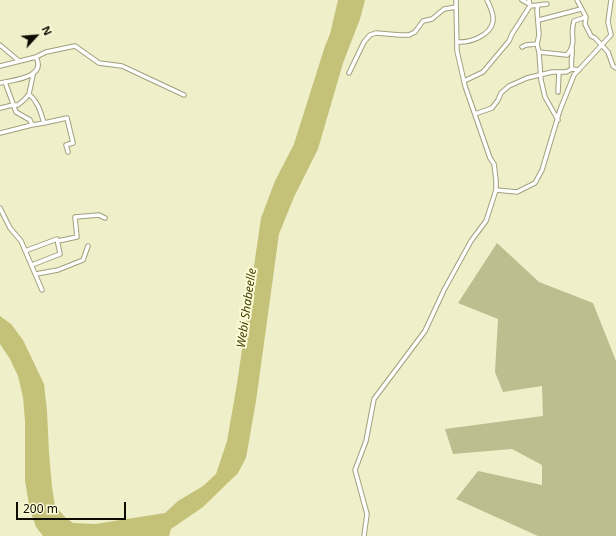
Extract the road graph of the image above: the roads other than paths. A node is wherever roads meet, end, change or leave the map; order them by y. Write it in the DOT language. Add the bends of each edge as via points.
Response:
graph roads {
  1 [pos="456,0"];
  2 [pos="487,0"];
  3 [pos="522,0"];
  4 [pos="577,0"];
  5 [pos="611,0"];
  6 [pos="529,3"];
  7 [pos="547,4"];
  8 [pos="538,5"];
  9 [pos="456,7"];
  10 [pos="581,9"];
  11 [pos="586,17"];
  12 [pos="538,20"];
  13 [pos="457,42"];
  14 [pos="537,44"];
  15 [pos="0,45"];
  16 [pos="601,46"];
  17 [pos="522,47"];
  18 [pos="572,48"];
  19 [pos="539,52"];
  20 [pos="36,57"];
  21 [pos="19,62"];
  22 [pos="0,66"];
  23 [pos="616,68"];
  24 [pos="572,69"];
  25 [pos="579,70"];
  26 [pos="559,72"];
  27 [pos="349,73"];
  28 [pos="541,74"];
  29 [pos="33,75"];
  30 [pos="464,81"];
  31 [pos="5,82"];
  32 [pos="0,83"];
  33 [pos="558,92"];
  34 [pos="29,94"];
  35 [pos="184,95"];
  36 [pos="13,105"];
  37 [pos="0,108"];
  38 [pos="475,114"];
  39 [pos="558,120"];
  40 [pos="44,123"];
  41 [pos="32,125"];
  42 [pos="0,133"];
  43 [pos="68,152"];
  44 [pos="496,190"];
  45 [pos="0,208"];
  46 [pos="106,218"];
  47 [pos="58,241"];
  48 [pos="88,246"];
  49 [pos="25,251"];
  50 [pos="32,265"];
  51 [pos="36,274"];
  52 [pos="42,290"];
  53 [pos="364,536"];
  1 -- 9 [label="street"];
  2 -- 13 [label="street" via="492,13 491,27 473,40"];
  3 -- 6 [label="street"];
  4 -- 10 [label="street"];
  5 -- 16 [label="street" via="608,22 611,36"];
  6 -- 8 [label="street"];
  6 -- 30 [label="street" via="509,41 487,68"];
  7 -- 8 [label="street"];
  8 -- 12 [label="street"];
  9 -- 13 [label="street"];
  9 -- 27 [label="street" via="444,9 432,19 423,21 410,35 370,35"];
  10 -- 11 [label="street"];
  10 -- 12 [label="street"];
  11 -- 16 [label="street" via="585,24 590,36"];
  11 -- 18 [label="street" via="574,21"];
  12 -- 14 [label="street"];
  13 -- 30 [label="street"];
  14 -- 17 [label="street" via="526,44"];
  14 -- 19 [label="street"];
  15 -- 21 [label="street"];
  16 -- 23 [label="street" via="608,52 612,66"];
  16 -- 25 [label="street"];
  18 -- 19 [label="street" via="567,55"];
  18 -- 24 [label="street"];
  19 -- 28 [label="street"];
  20 -- 21 [label="street"];
  20 -- 29 [label="street" via="39,62 38,69"];
  20 -- 35 [label="street" via="46,52 75,46 99,63 122,66"];
  21 -- 22 [label="street"];
  24 -- 25 [label="street"];
  24 -- 26 [label="street"];
  25 -- 39 [label="street" via="574,75"];
  26 -- 28 [label="street"];
  26 -- 33 [label="street"];
  28 -- 38 [label="street" via="509,86 501,93 492,108"];
  28 -- 39 [label="street" via="545,97"];
  29 -- 31 [label="street"];
  29 -- 34 [label="street"];
  30 -- 38 [label="street"];
  31 -- 32 [label="street"];
  31 -- 36 [label="street"];
  34 -- 36 [label="street" via="18,105"];
  34 -- 40 [label="street" via="36,100"];
  36 -- 37 [label="street"];
  36 -- 41 [label="street" via="16,112 30,120"];
  38 -- 44 [label="street" via="494,164"];
  39 -- 44 [label="street" via="542,170 535,183 517,192"];
  40 -- 41 [label="street"];
  40 -- 43 [label="street" via="67,118 73,143 66,145"];
  41 -- 42 [label="street"];
  44 -- 53 [label="street" via="486,221 471,241 425,331 374,399 366,441 354,470 367,514"];
  45 -- 49 [label="street"];
  46 -- 47 [label="street" via="99,215 75,217 77,237"];
  47 -- 49 [label="street" via="57,239"];
  47 -- 50 [label="street" via="60,254"];
  48 -- 51 [label="street" via="83,260 58,270"];
  49 -- 50 [label="street"];
  50 -- 51 [label="street"];
  51 -- 52 [label="street"];
}
